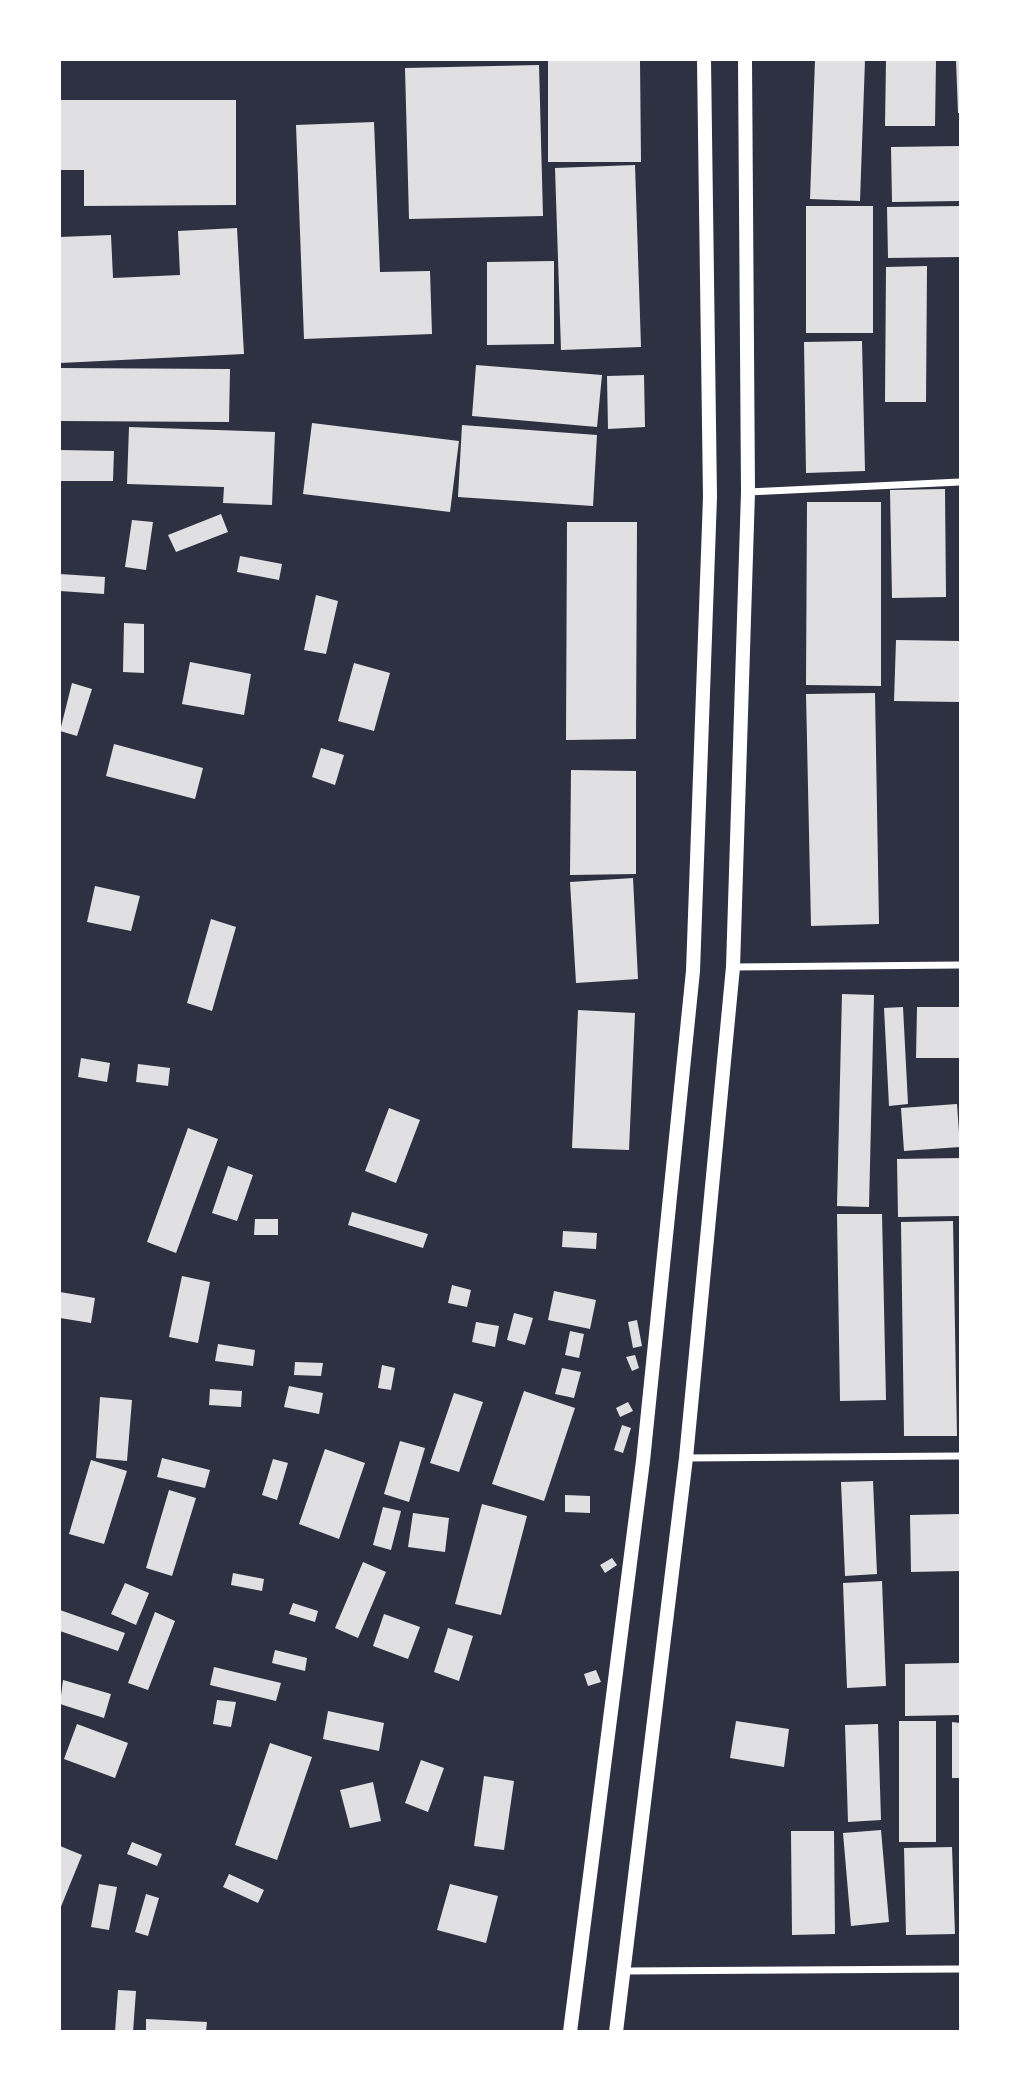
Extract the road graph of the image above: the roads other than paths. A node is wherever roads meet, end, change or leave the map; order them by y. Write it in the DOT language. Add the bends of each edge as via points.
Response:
graph roads {
  1 [pos="704,60"];
  2 [pos="745,60"];
  3 [pos="961,482"];
  4 [pos="748,492"];
  5 [pos="961,965"];
  6 [pos="733,967"];
  7 [pos="961,1456"];
  8 [pos="686,1458"];
  9 [pos="961,1969"];
  10 [pos="625,1971"];
  11 [pos="570,2032"];
  12 [pos="616,2032"];
  1 -- 11 [label="main road" via="710,497 693,971 643,1461"];
  2 -- 4 [label="main road"];
  3 -- 4 [label="street"];
  4 -- 6 [label="main road"];
  5 -- 6 [label="street"];
  6 -- 8 [label="main road"];
  7 -- 8 [label="street"];
  8 -- 10 [label="main road"];
  9 -- 10 [label="street"];
  10 -- 12 [label="main road"];
}
